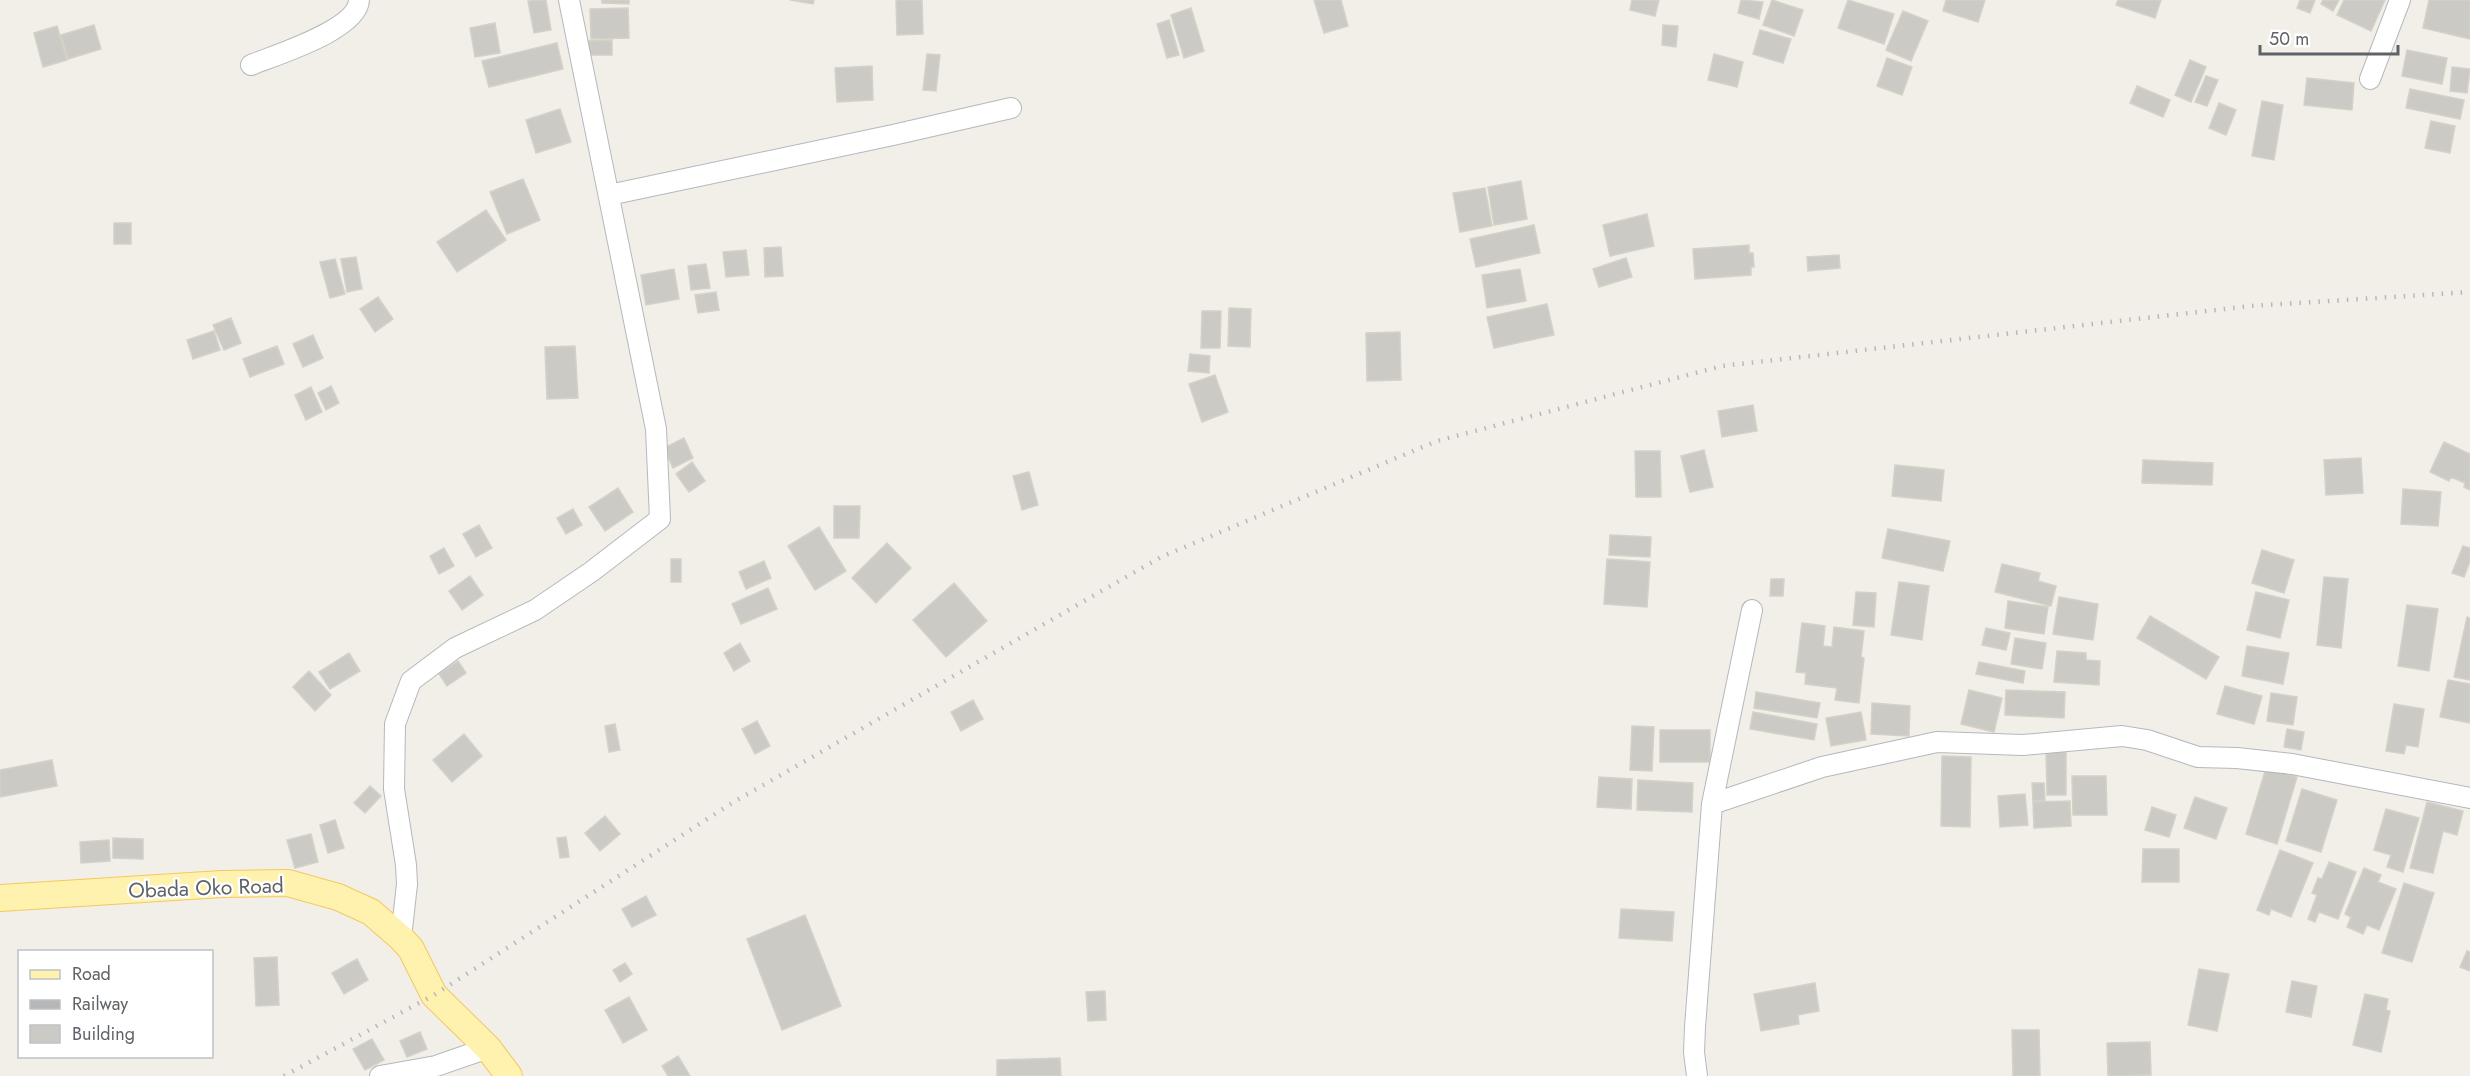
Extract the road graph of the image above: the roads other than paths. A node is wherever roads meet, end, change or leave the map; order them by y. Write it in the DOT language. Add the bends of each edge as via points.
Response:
graph roads {
  1 [pos="359,0"];
  2 [pos="569,0"];
  3 [pos="2400,0"];
  4 [pos="251,65"];
  5 [pos="2370,79"];
  6 [pos="1011,108"];
  7 [pos="609,195"];
  8 [pos="1752,610"];
  9 [pos="2470,798"];
  10 [pos="1712,804"];
  11 [pos="0,898"];
  12 [pos="401,938"];
  13 [pos="488,1048"];
  14 [pos="380,1076"];
  15 [pos="509,1076"];
  16 [pos="1697,1076"];
  1 -- 4 [label="street" via="354,15 327,33"];
  2 -- 7 [label="street"];
  3 -- 5 [label="street"];
  6 -- 7 [label="street"];
  7 -- 12 [label="street" via="656,429 660,519 535,610 455,648 411,681 395,724 394,789 407,884"];
  8 -- 10 [label="street"];
  9 -- 10 [label="street" via="2292,764 2198,757 2122,736 2023,745 1937,742 1822,767"];
  10 -- 16 [label="street" via="1695,1035"];
  11 -- 12 [label="main road, Obada Oko Road" via="288,883 338,897 371,912"];
  12 -- 13 [label="main road, Obada Oko Road" via="411,949 434,995"];
  13 -- 14 [label="street" via="436,1065"];
  13 -- 15 [label="main road, Obada Oko Road"];
}
